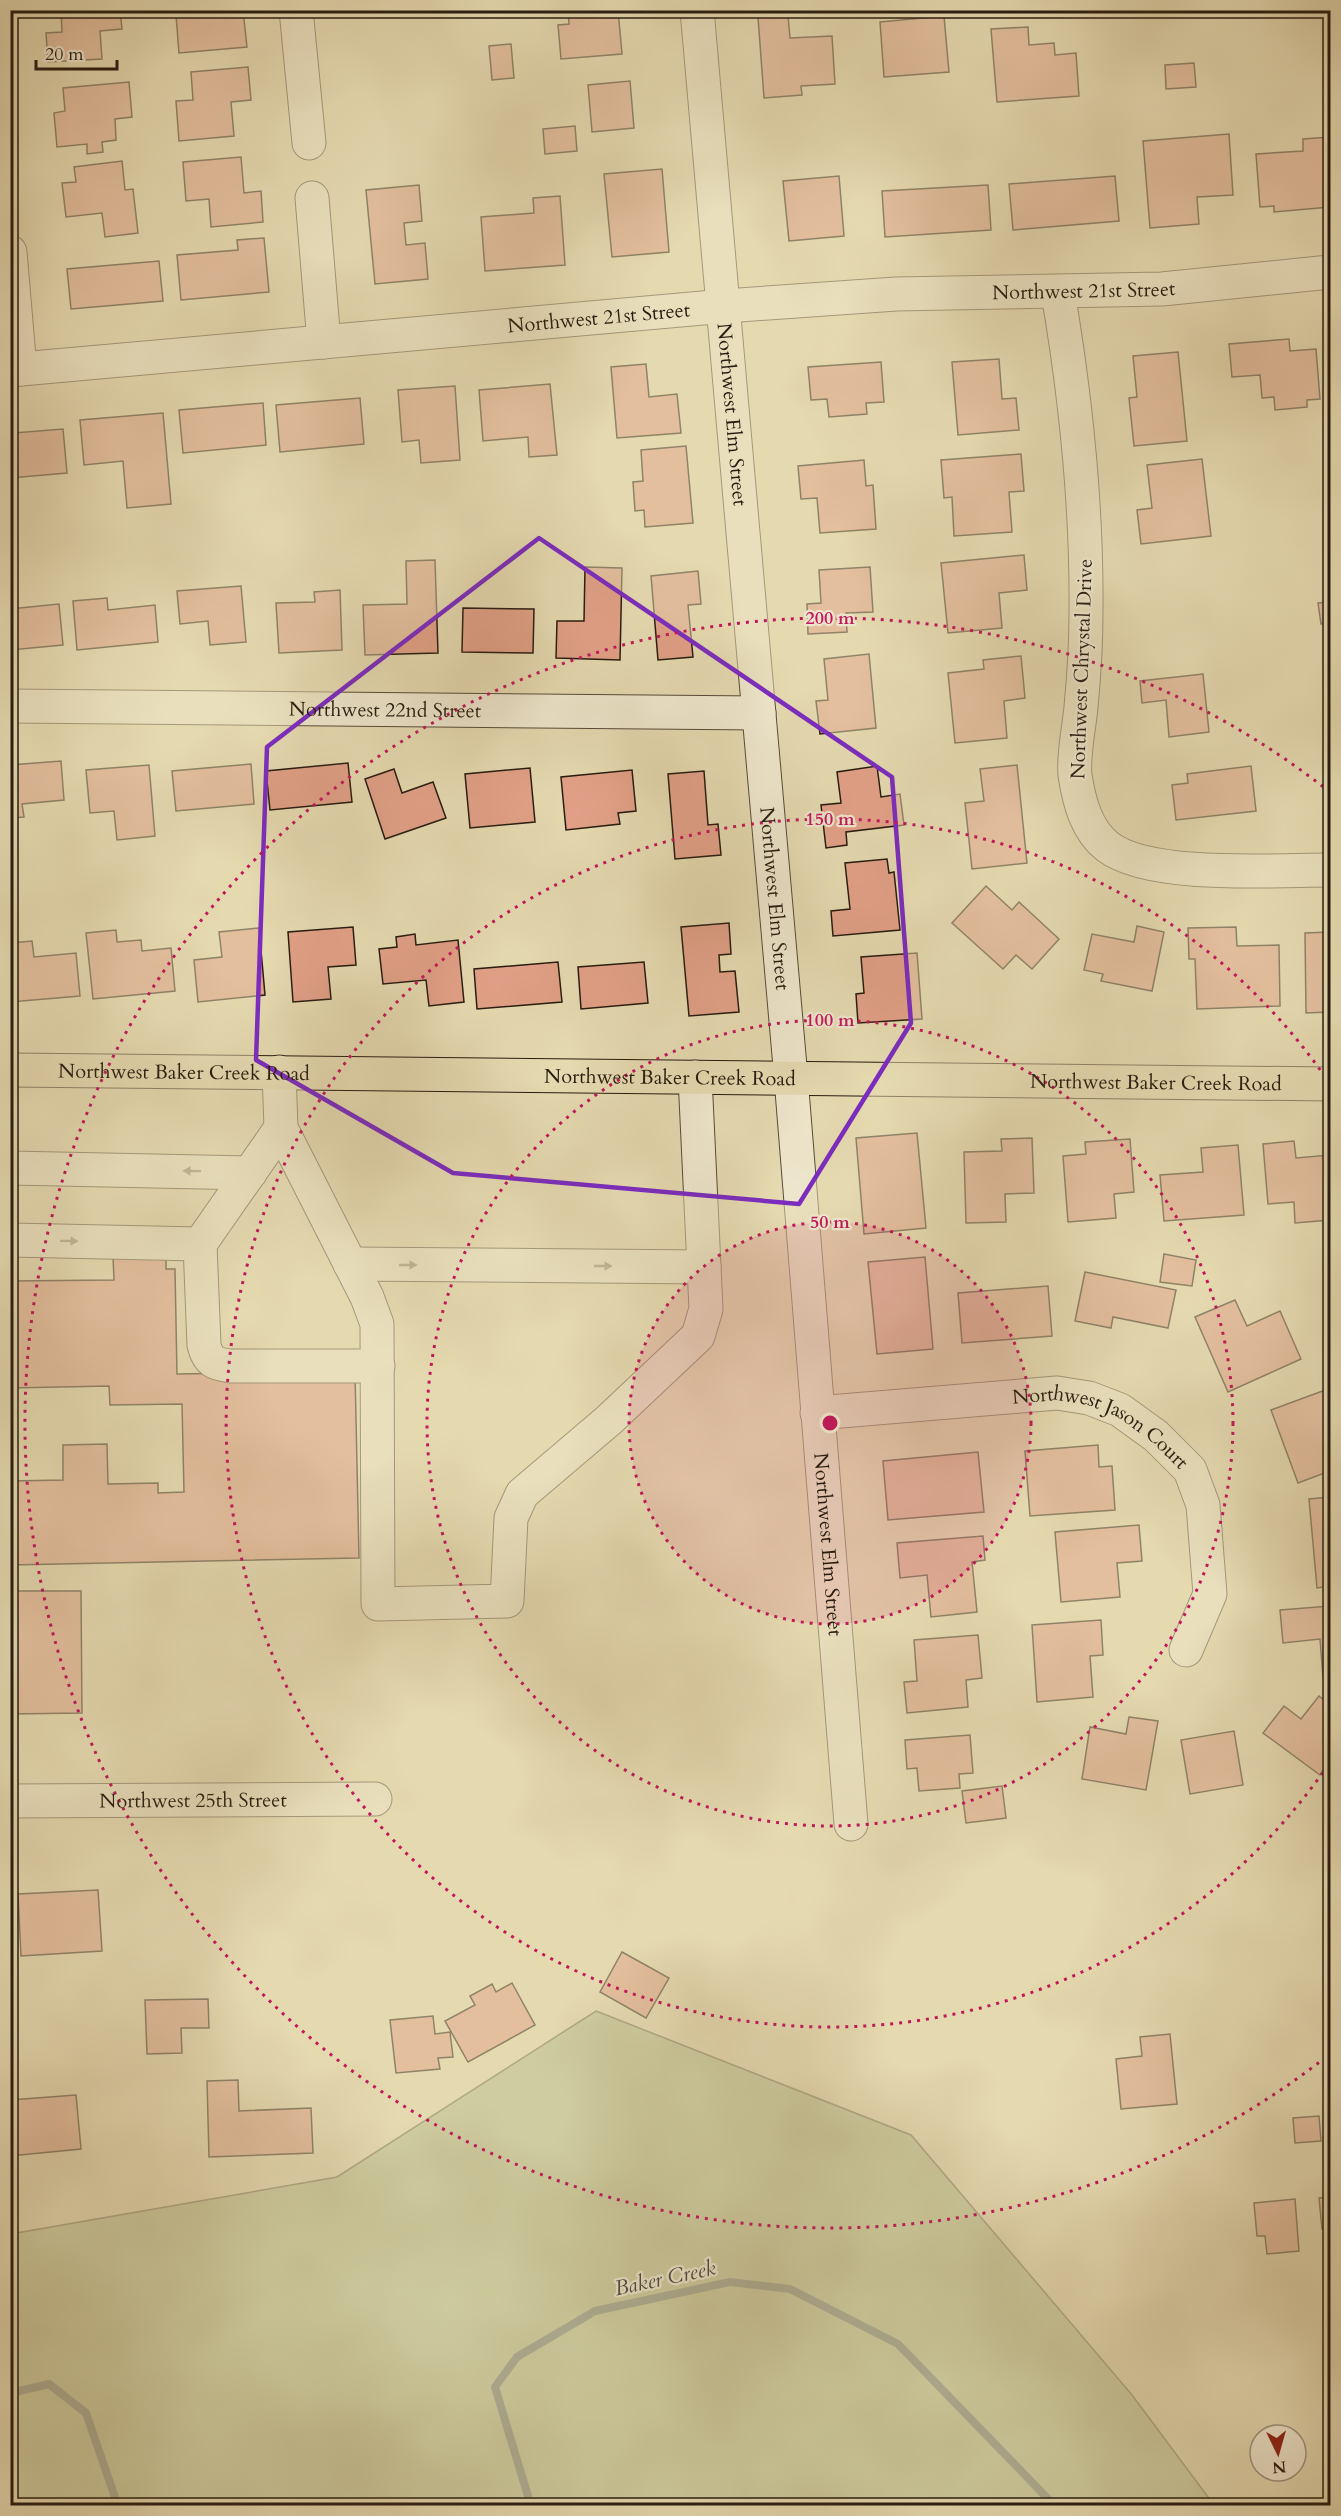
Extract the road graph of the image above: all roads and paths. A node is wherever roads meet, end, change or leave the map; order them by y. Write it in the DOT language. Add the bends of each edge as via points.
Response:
graph roads {
  1 [pos="296,10"];
  2 [pos="697,10"];
  3 [pos="309,143"];
  4 [pos="312,198"];
  5 [pos="10,252"];
  6 [pos="1330,272"];
  7 [pos="1058,292"];
  8 [pos="725,306"];
  9 [pos="324,342"];
  10 [pos="15,370"];
  11 [pos="10,706"];
  12 [pos="759,713"];
  13 [pos="1330,870"];
  14 [pos="10,1070"];
  15 [pos="279,1072"];
  16 [pos="695,1077"];
  17 [pos="791,1078"];
  18 [pos="1330,1084"];
  19 [pos="281,1128"];
  20 [pos="10,1167"];
  21 [pos="250,1173"];
  22 [pos="10,1240"];
  23 [pos="200,1244"];
  24 [pos="350,1264"];
  25 [pos="704,1267"];
  26 [pos="378,1366"];
  27 [pos="817,1413"];
  28 [pos="1186,1650"];
  29 [pos="375,1799"];
  30 [pos="10,1802"];
  31 [pos="850,1824"];
  1 -- 3 [label="street"];
  2 -- 8 [label="street, Northwest Elm Street"];
  4 -- 9 [label="street"];
  5 -- 10 [label="street"];
  6 -- 7 [label="street, Northwest 21st Street" via="1162,289"];
  7 -- 8 [label="street, Northwest 21st Street" via="896,294"];
  7 -- 13 [label="street, Northwest Chrystal Drive" via="1080,446 1086,614 1075,772 1079,801 1089,826 1107,846 1126,858 1145,863 1183,869"];
  8 -- 9 [label="street, Northwest 21st Street"];
  8 -- 12 [label="street, Northwest Elm Street"];
  9 -- 10 [label="street, Northwest 21st Street"];
  11 -- 12 [label="street, Northwest 22nd Street"];
  12 -- 17 [label="street, Northwest Elm Street"];
  14 -- 15 [label="main road, Northwest Baker Creek Road"];
  15 -- 16 [label="main road, Northwest Baker Creek Road"];
  15 -- 19 [label="street"];
  16 -- 17 [label="main road, Northwest Baker Creek Road"];
  16 -- 25 [label="street"];
  17 -- 18 [label="main road, Northwest Baker Creek Road"];
  17 -- 27 [label="street, Northwest Elm Street"];
  19 -- 21 [label="street"];
  19 -- 24 [label="street"];
  21 -- 20 [label="street, one-way"];
  21 -- 23 [label="street"];
  22 -- 23 [label="street, one-way"];
  23 -- 26 [label="street" via="204,1346 206,1356 214,1364"];
  24 -- 25 [label="street, one-way"];
  24 -- 26 [label="street" via="376,1324"];
  25 -- 26 [label="street" via="706,1309 698,1336 522,1494 511,1518 507,1600 378,1604"];
  27 -- 28 [label="street, Northwest Jason Court" via="1057,1394 1089,1398 1120,1410 1156,1436 1190,1470 1203,1505 1210,1594"];
  27 -- 31 [label="street, Northwest Elm Street"];
  29 -- 30 [label="street, Northwest 25th Street"];
}
